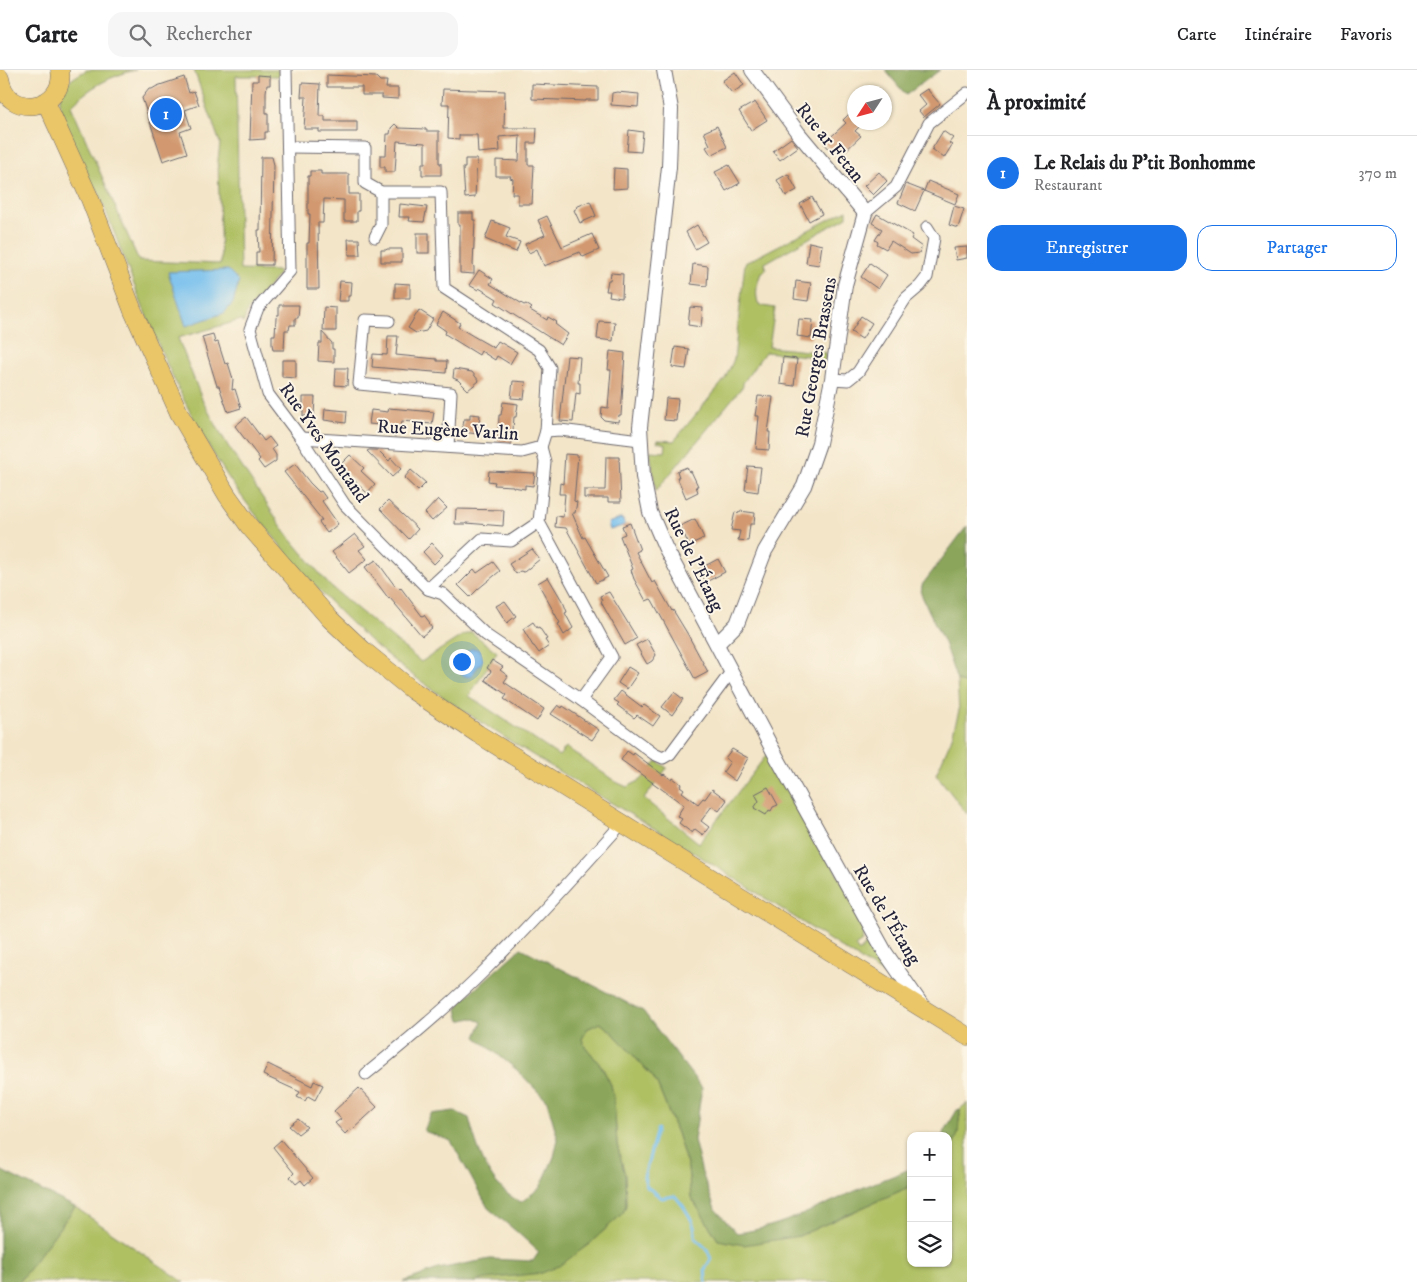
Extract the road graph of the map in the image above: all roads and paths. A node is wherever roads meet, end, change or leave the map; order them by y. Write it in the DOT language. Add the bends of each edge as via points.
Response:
graph roads {
  1 [pos="60,70"];
  2 [pos="286,70"];
  3 [pos="664,70"];
  4 [pos="752,70"];
  5 [pos="0,78"];
  6 [pos="967,93"];
  7 [pos="46,102"];
  8 [pos="288,146"];
  9 [pos="381,192"];
  10 [pos="865,213"];
  11 [pos="927,227"];
  12 [pos="375,237"];
  13 [pos="389,321"];
  14 [pos="832,379"];
  15 [pos="546,431"];
  16 [pos="301,438"];
  17 [pos="640,440"];
  18 [pos="448,447"];
  19 [pos="541,447"];
  20 [pos="539,522"];
  21 [pos="428,590"];
  22 [pos="717,644"];
  23 [pos="731,672"];
  24 [pos="580,700"];
  25 [pos="621,822"];
  26 [pos="925,1010"];
  27 [pos="967,1036"];
  28 [pos="366,1074"];
  1 -- 7 [label="main road" via="57,90"];
  2 -- 8 [label="street, Rue Yves Montand"];
  3 -- 17 [label="street, Rue de l'Étang" via="671,109 669,167"];
  4 -- 10 [label="street, Rue ar Fetan" via="799,134"];
  5 -- 7 [label="main road" via="5,92 19,104 28,106"];
  6 -- 10 [label="street" via="929,123 896,187"];
  7 -- 25 [label="main road" via="90,199 132,311 180,415 227,496 249,526 330,619 412,690"];
  8 -- 9 [label="street" via="365,148 365,183"];
  8 -- 16 [label="street, Rue Yves Montand" via="290,271 258,308 250,330 268,394"];
  9 -- 12 [label="street" via="381,225"];
  9 -- 15 [label="street" via="441,192 444,288 539,350 550,368"];
  10 -- 14 [label="street, Rue Georges Brassens" via="845,285"];
  11 -- 14 [label="street" via="934,238 927,277 906,298 858,372 848,380"];
  13 -- 18 [label="street" via="365,320 359,384 451,392"];
  14 -- 22 [label="street, Rue Georges Brassens" via="819,443 804,486 765,551 737,624"];
  15 -- 17 [label="street, Rue Eugène Varlin"];
  15 -- 19 [label="street, Rue Eugène Varlin"];
  16 -- 18 [label="street, Rue Eugène Varlin"];
  16 -- 21 [label="street, Rue Yves Montand" via="345,505"];
  17 -- 22 [label="street, Rue de l'Étang" via="650,512"];
  18 -- 19 [label="street, Rue Eugène Varlin" via="522,452"];
  19 -- 20 [label="street" via="545,462"];
  20 -- 21 [label="street" via="511,541 482,539"];
  20 -- 24 [label="street" via="612,657"];
  21 -- 24 [label="street, Rue Yves Montand" via="443,594 486,635"];
  22 -- 23 [label="street, Rue de l'Étang"];
  23 -- 24 [label="street, Rue Yves Montand" via="670,754 663,758"];
  23 -- 26 [label="street, Rue de l'Étang" via="886,952"];
  25 -- 26 [label="main road"];
  25 -- 28 [label="street" via="486,970"];
  26 -- 27 [label="main road"];
}
